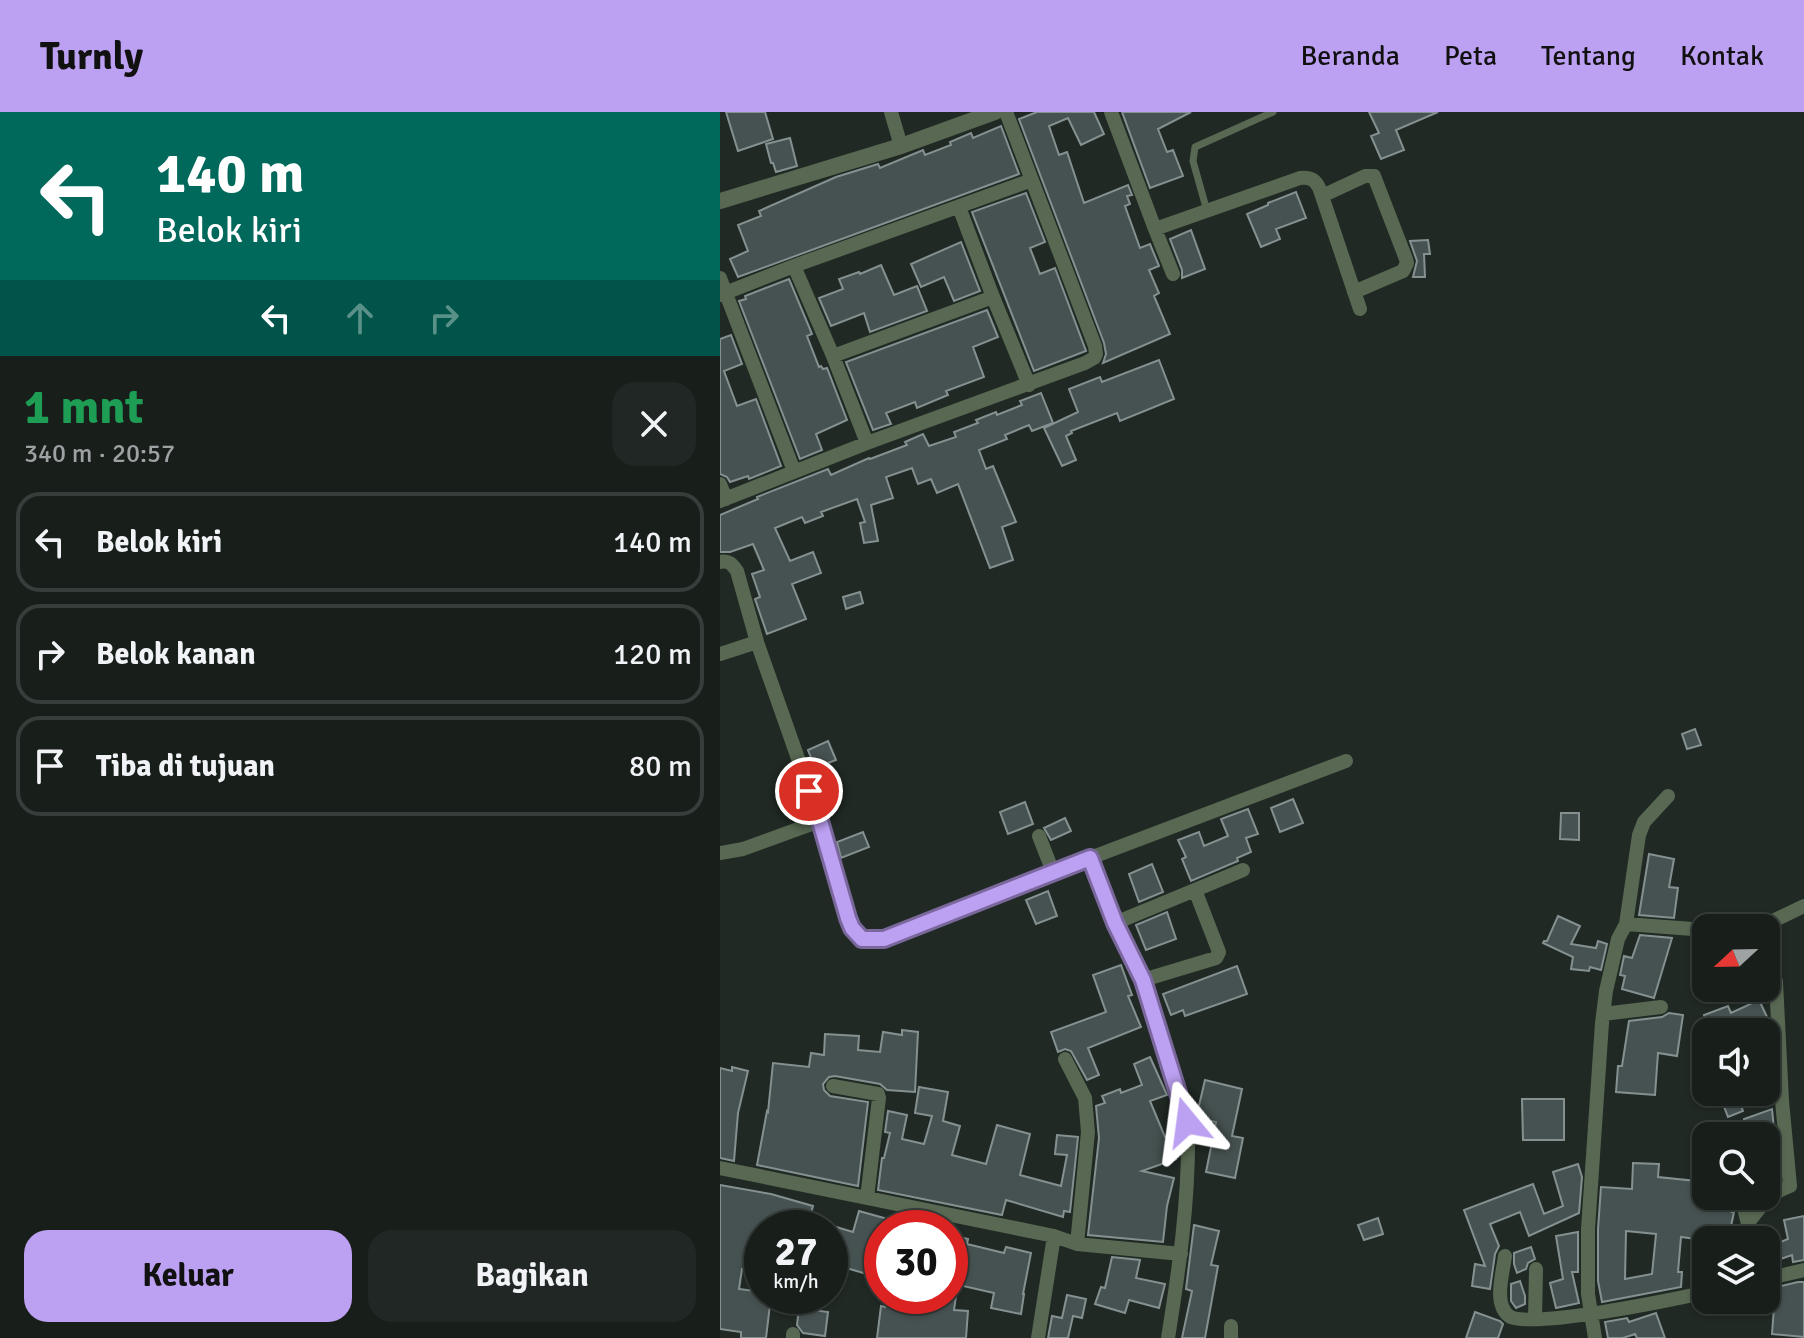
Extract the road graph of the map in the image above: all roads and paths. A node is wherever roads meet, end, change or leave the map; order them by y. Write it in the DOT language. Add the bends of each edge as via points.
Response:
graph roads {
  1 [pos="891,112"];
  2 [pos="994,112"];
  3 [pos="1006,112"];
  4 [pos="1111,112"];
  5 [pos="1273,112"];
  6 [pos="901,146"];
  7 [pos="1032,180"];
  8 [pos="1322,196"];
  9 [pos="720,201"];
  10 [pos="959,207"];
  11 [pos="1207,211"];
  12 [pos="1155,229"];
  13 [pos="794,266"];
  14 [pos="1173,274"];
  15 [pos="720,278"];
  16 [pos="1354,292"];
  17 [pos="723,294"];
  18 [pos="993,297"];
  19 [pos="1360,309"];
  20 [pos="833,356"];
  21 [pos="1029,385"];
  22 [pos="867,443"];
  23 [pos="794,471"];
  24 [pos="720,484"];
  25 [pos="723,500"];
  26 [pos="720,562"];
  27 [pos="757,642"];
  28 [pos="720,654"];
  29 [pos="1346,761"];
  30 [pos="1668,796"];
  31 [pos="820,821"];
  32 [pos="1039,836"];
  33 [pos="720,853"];
  34 [pos="1090,858"];
  35 [pos="1243,870"];
  36 [pos="1053,872"];
  37 [pos="1195,890"];
  38 [pos="1804,906"];
  39 [pos="1780,917"];
  40 [pos="1115,923"];
  41 [pos="1626,924"];
  42 [pos="1692,929"];
  43 [pos="1143,980"];
  44 [pos="1777,1002"];
  45 [pos="1661,1007"];
  46 [pos="1603,1014"];
  47 [pos="1065,1059"];
  48 [pos="833,1086"];
  49 [pos="720,1168"];
  50 [pos="867,1198"];
  51 [pos="1745,1210"];
  52 [pos="1748,1223"];
  53 [pos="1749,1226"];
  54 [pos="1054,1236"];
  55 [pos="1077,1244"];
  56 [pos="1181,1254"];
  57 [pos="1505,1256"];
  58 [pos="1536,1269"];
  59 [pos="1804,1270"];
  60 [pos="1780,1276"];
  61 [pos="1692,1295"];
  62 [pos="1590,1315"];
  63 [pos="1535,1319"];
  64 [pos="1038,1338"];
  65 [pos="1168,1338"];
  66 [pos="1595,1338"];
  1 -- 6 [label="street"];
  2 -- 6 [label="street"];
  3 -- 7 [label="street"];
  4 -- 12 [label="street"];
  5 -- 11 [label="lane" via="1195,147 1193,161"];
  6 -- 9 [label="street"];
  7 -- 10 [label="street"];
  7 -- 21 [label="street" via="1096,354"];
  8 -- 11 [label="street" via="1317,183 1300,178"];
  8 -- 16 [label="street"];
  8 -- 16 [label="street" via="1374,176 1406,259 1403,271"];
  10 -- 13 [label="street"];
  10 -- 18 [label="street"];
  11 -- 12 [label="street"];
  12 -- 14 [label="street"];
  13 -- 17 [label="street"];
  13 -- 20 [label="street"];
  15 -- 17 [label="street"];
  16 -- 19 [label="street"];
  17 -- 23 [label="street"];
  18 -- 20 [label="street"];
  18 -- 21 [label="street"];
  20 -- 22 [label="street"];
  21 -- 22 [label="street"];
  22 -- 23 [label="street"];
  23 -- 25 [label="street"];
  24 -- 25 [label="street"];
  26 -- 27 [label="street" via="737,571"];
  27 -- 28 [label="street"];
  27 -- 31 [label="street"];
  29 -- 34 [label="street"];
  30 -- 41 [label="street" via="1639,835"];
  31 -- 33 [label="street"];
  31 -- 36 [label="street" via="848,918 862,939 884,939"];
  32 -- 36 [label="street"];
  34 -- 36 [label="street"];
  34 -- 40 [label="street"];
  35 -- 37 [label="street"];
  37 -- 40 [label="street"];
  37 -- 43 [label="street" via="1219,955"];
  38 -- 39 [label="street"];
  40 -- 43 [label="street"];
  41 -- 42 [label="street"];
  41 -- 46 [label="street" via="1618,939"];
  43 -- 56 [label="street" via="1188,1131"];
  44 -- 52 [label="street" via="1790,1186 1767,1198"];
  45 -- 46 [label="street"];
  46 -- 62 [label="street" via="1589,1216"];
  47 -- 55 [label="street" via="1085,1098 1088,1132"];
  48 -- 50 [label="street" via="878,1094"];
  49 -- 50 [label="street"];
  50 -- 54 [label="street"];
  51 -- 52 [label="street"];
  52 -- 53 [label="street"];
  54 -- 55 [label="street"];
  54 -- 64 [label="street"];
  55 -- 56 [label="street"];
  56 -- 65 [label="street"];
  57 -- 63 [label="street" via="1500,1299 1504,1310 1513,1319"];
  58 -- 63 [label="street"];
  59 -- 60 [label="street"];
  61 -- 62 [label="street"];
  62 -- 63 [label="street"];
  62 -- 66 [label="street"];
}
